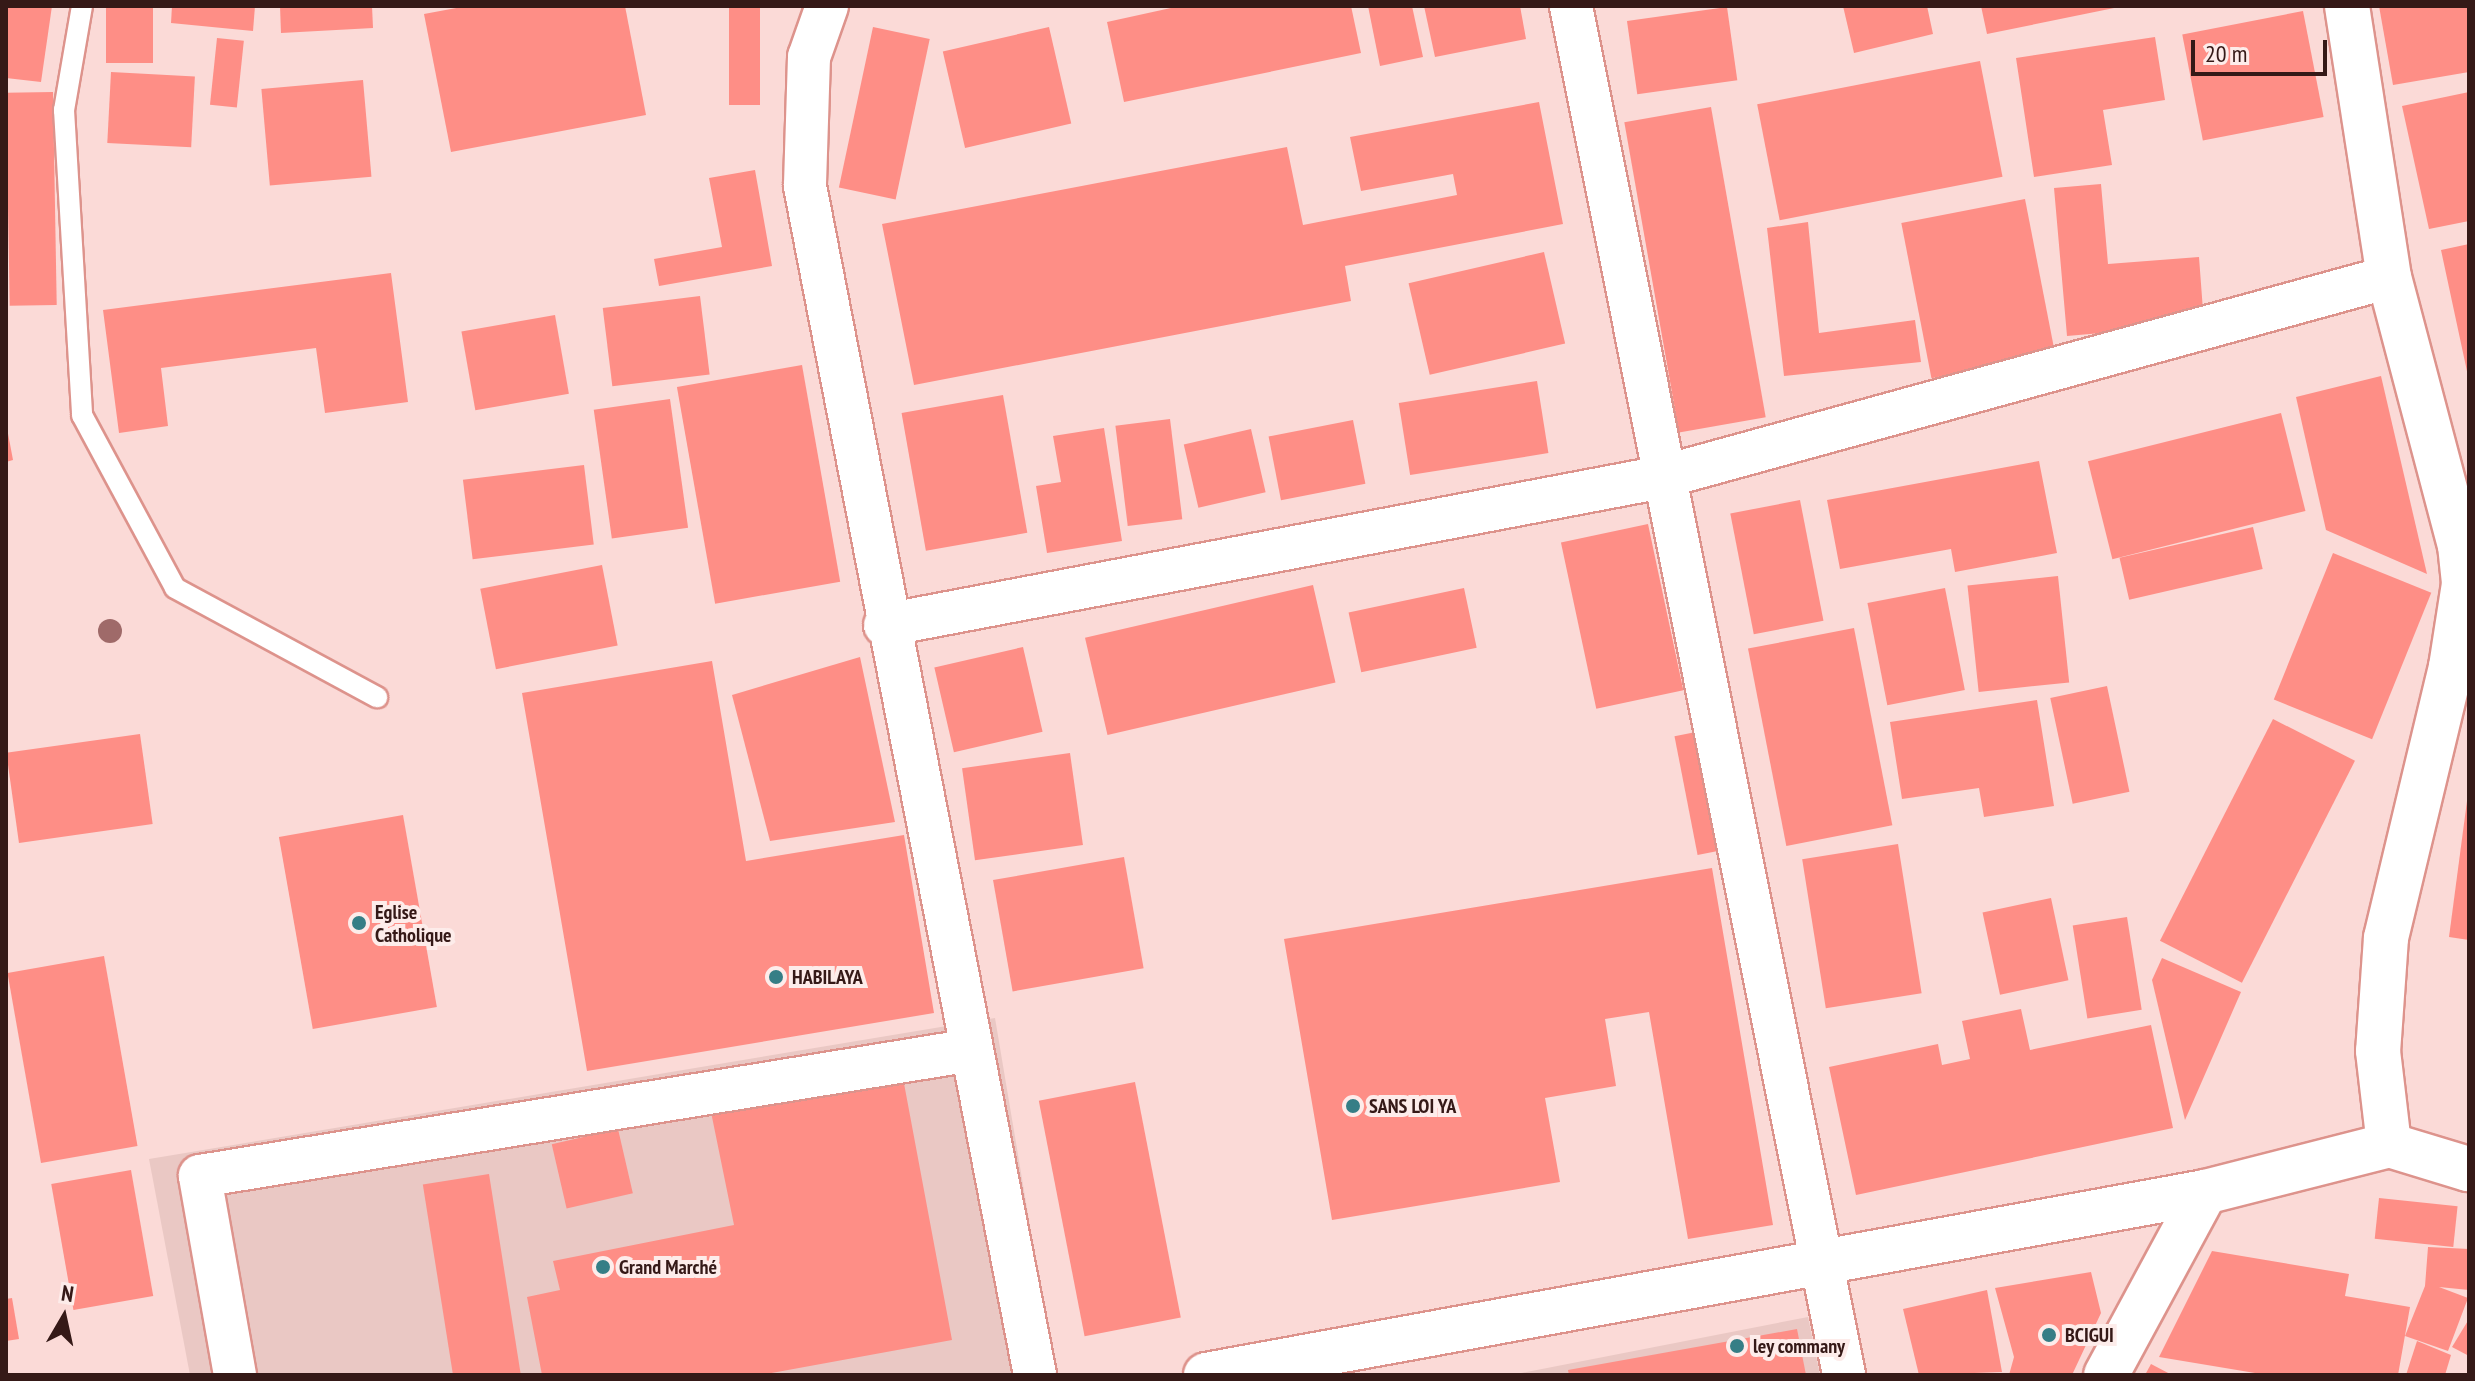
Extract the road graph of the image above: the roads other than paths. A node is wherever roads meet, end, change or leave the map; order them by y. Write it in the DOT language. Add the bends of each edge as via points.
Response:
graph roads {
  1 [pos="82,6"];
  2 [pos="827,6"];
  3 [pos="1571,6"];
  4 [pos="2347,6"];
  5 [pos="2389,277"];
  6 [pos="1662,477"];
  7 [pos="885,625"];
  8 [pos="377,697"];
  9 [pos="972,1050"];
  10 [pos="2389,1145"];
  11 [pos="2469,1169"];
  12 [pos="2205,1192"];
  13 [pos="1821,1259"];
  14 [pos="235,1375"];
  15 [pos="1035,1375"];
  16 [pos="1206,1375"];
  17 [pos="1844,1375"];
  18 [pos="2106,1375"];
  1 -- 8 [label="lane" via="64,110 82,415 175,588"];
  2 -- 7 [label="street" via="809,57 805,186"];
  3 -- 6 [label="street"];
  4 -- 5 [label="main road"];
  5 -- 6 [label="street"];
  5 -- 10 [label="main road" via="2464,584 2451,667 2386,938 2378,1051"];
  6 -- 7 [label="street"];
  6 -- 13 [label="street"];
  7 -- 9 [label="street"];
  9 -- 14 [label="street" via="200,1176"];
  9 -- 15 [label="street"];
  10 -- 11 [label="main road"];
  10 -- 12 [label="main road"];
  12 -- 13 [label="main road"];
  12 -- 18 [label="main road"];
  13 -- 16 [label="main road"];
  13 -- 17 [label="street"];
}
